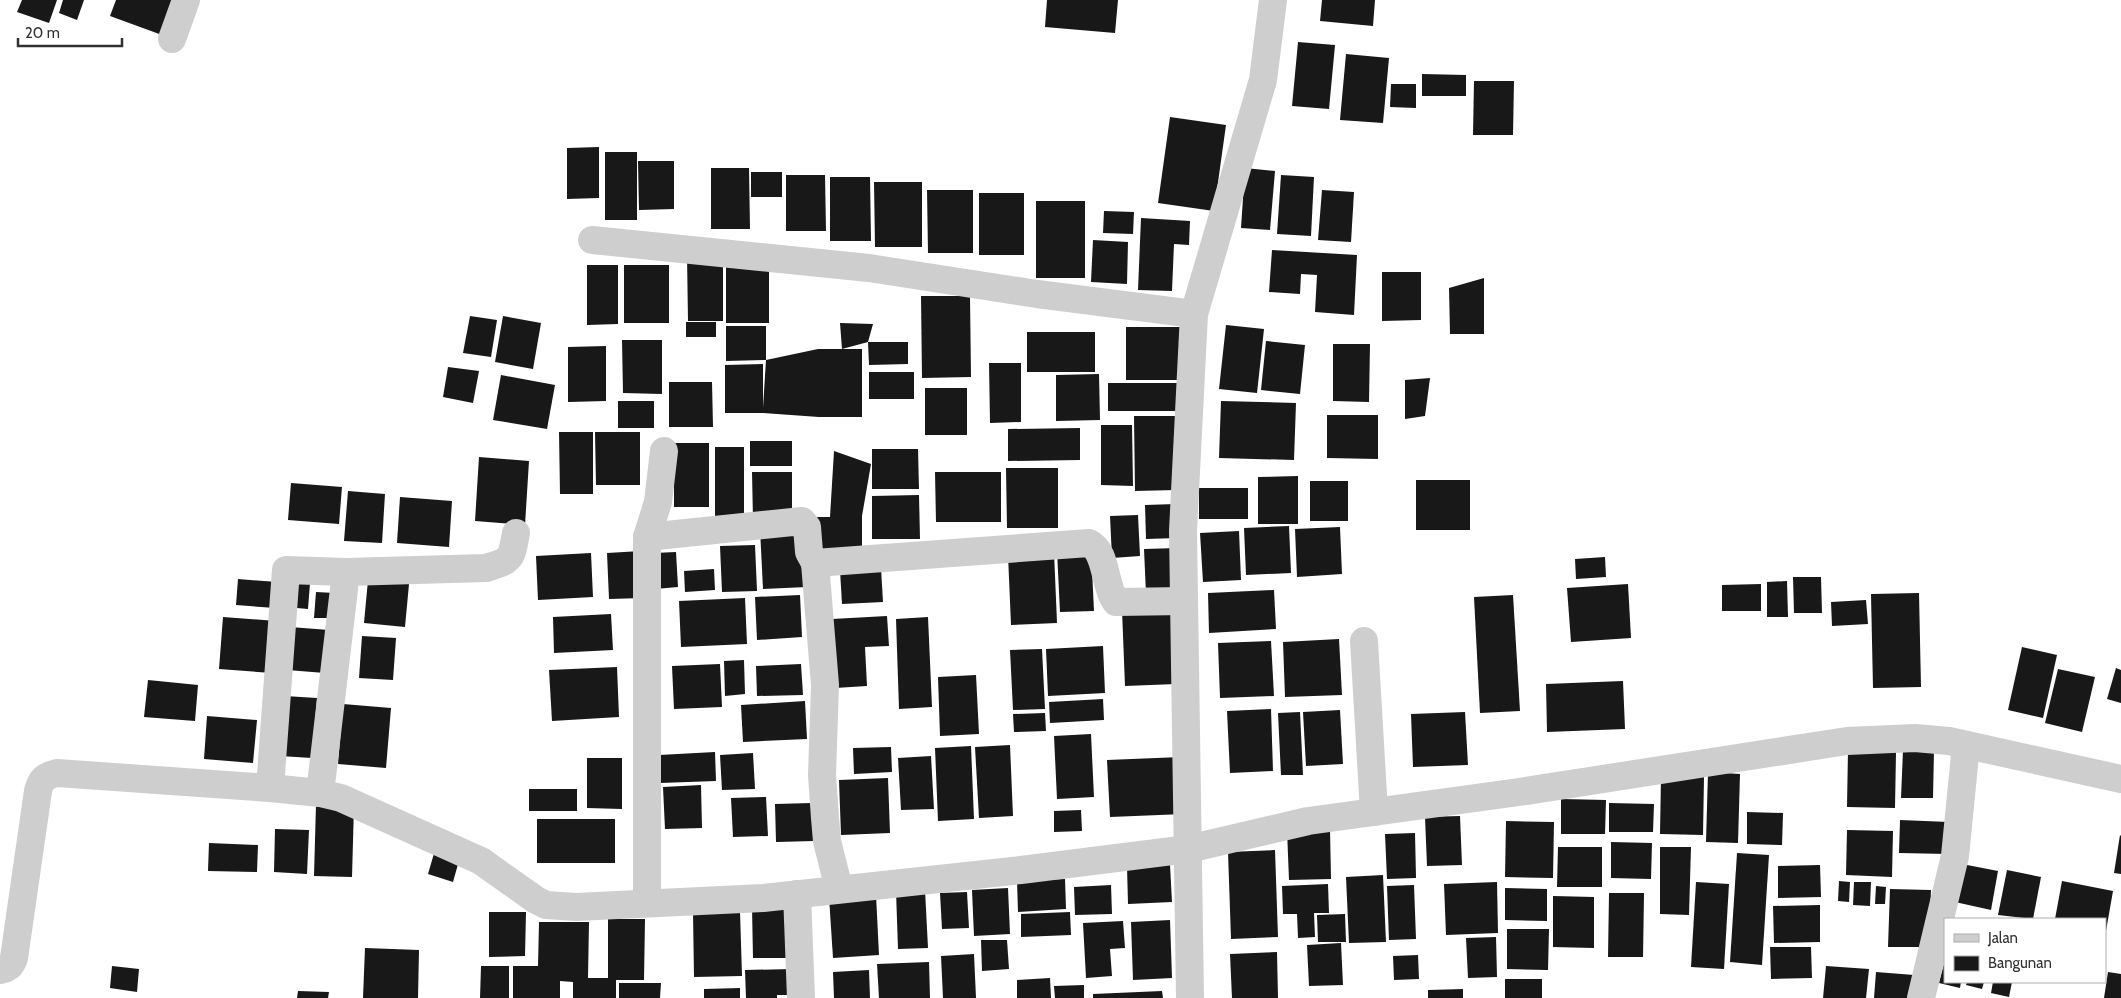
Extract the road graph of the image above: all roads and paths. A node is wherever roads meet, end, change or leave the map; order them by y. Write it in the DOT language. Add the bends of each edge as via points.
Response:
graph roads {
  1 [pos="186,0"];
  2 [pos="1273,0"];
  3 [pos="172,38"];
  4 [pos="592,240"];
  5 [pos="1194,314"];
  6 [pos="664,452"];
  7 [pos="516,533"];
  8 [pos="647,537"];
  9 [pos="815,563"];
  10 [pos="346,572"];
  11 [pos="1184,601"];
  12 [pos="1364,641"];
  13 [pos="1966,745"];
  14 [pos="2121,779"];
  15 [pos="270,788"];
  16 [pos="320,793"];
  17 [pos="1374,812"];
  18 [pos="1188,849"];
  19 [pos="839,889"];
  20 [pos="797,894"];
  21 [pos="647,904"];
  22 [pos="0,970"];
  23 [pos="801,998"];
  24 [pos="1190,998"];
  25 [pos="1922,998"];
  1 -- 3 [label="street"];
  2 -- 5 [label="street" via="1263,80"];
  4 -- 5 [label="street" via="869,268"];
  5 -- 11 [label="street" via="1183,531"];
  6 -- 8 [label="street" via="658,502"];
  7 -- 10 [label="street" via="507,562 486,568"];
  8 -- 9 [label="street" via="802,521 807,527 809,552"];
  8 -- 21 [label="street"];
  9 -- 11 [label="street" via="1089,543 1100,553 1111,595 1116,602"];
  9 -- 19 [label="street" via="825,685 822,775 825,818"];
  10 -- 15 [label="street" via="286,570"];
  10 -- 16 [label="street"];
  11 -- 18 [label="street"];
  12 -- 17 [label="street"];
  13 -- 14 [label="street"];
  13 -- 17 [label="street" via="1915,738 1847,741"];
  13 -- 25 [label="street" via="1955,856"];
  15 -- 16 [label="street"];
  15 -- 22 [label="street" via="48,775 41,780 38,791 14,958 12,965"];
  16 -- 21 [label="street" via="354,803 469,855 546,905"];
  17 -- 18 [label="street" via="1308,821"];
  18 -- 19 [label="street"];
  18 -- 24 [label="street"];
  19 -- 20 [label="street"];
  20 -- 21 [label="street"];
  20 -- 23 [label="street"];
}
